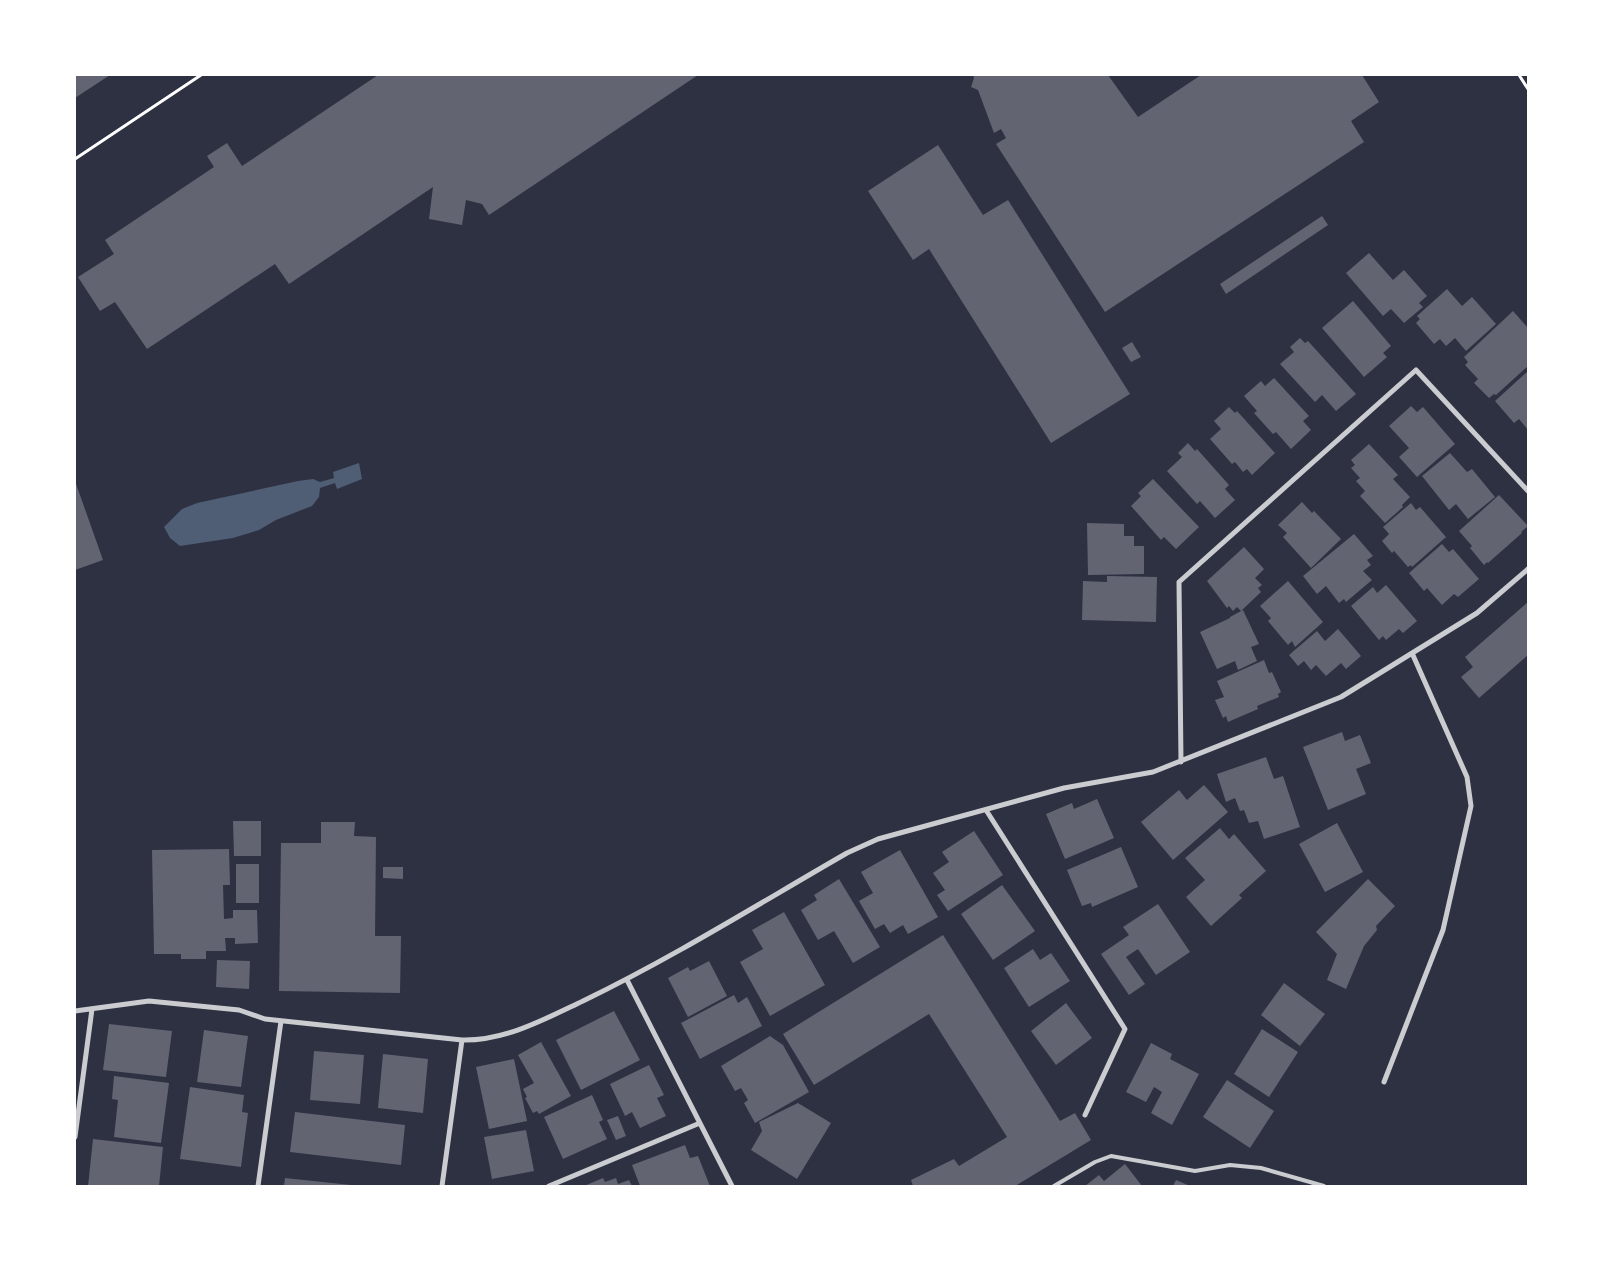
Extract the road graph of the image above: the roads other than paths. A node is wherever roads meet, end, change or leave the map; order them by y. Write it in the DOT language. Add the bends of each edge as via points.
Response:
graph roads {
  1 [pos="1528,491"];
  2 [pos="1528,569"];
  3 [pos="1412,653"];
  4 [pos="1181,762"];
  5 [pos="986,810"];
  6 [pos="627,980"];
  7 [pos="92,1009"];
  8 [pos="75,1011"];
  9 [pos="281,1021"];
  10 [pos="462,1040"];
  11 [pos="1384,1082"];
  12 [pos="1085,1115"];
  13 [pos="700,1123"];
  14 [pos="75,1137"];
  15 [pos="258,1186"];
  16 [pos="442,1186"];
  17 [pos="549,1186"];
  18 [pos="732,1186"];
  19 [pos="1054,1186"];
  20 [pos="1324,1186"];
  1 -- 4 [label="street" via="1416,370 1179,582"];
  2 -- 3 [label="street" via="1477,613"];
  3 -- 4 [label="street" via="1341,697"];
  3 -- 11 [label="street" via="1467,777 1471,806 1443,930"];
  4 -- 5 [label="street" via="1153,772 1064,788"];
  5 -- 6 [label="street" via="878,840 847,853"];
  5 -- 12 [label="street" via="1125,1029"];
  6 -- 10 [label="street" via="542,1021 507,1034"];
  6 -- 13 [label="street"];
  7 -- 8 [label="street"];
  7 -- 9 [label="street" via="149,1001 239,1010"];
  7 -- 14 [label="street"];
  9 -- 10 [label="street"];
  9 -- 15 [label="street"];
  10 -- 16 [label="street"];
  13 -- 17 [label="street"];
  13 -- 18 [label="street"];
  19 -- 20 [label="lane" via="1110,1156 1195,1172 1230,1164 1261,1168"];
}
